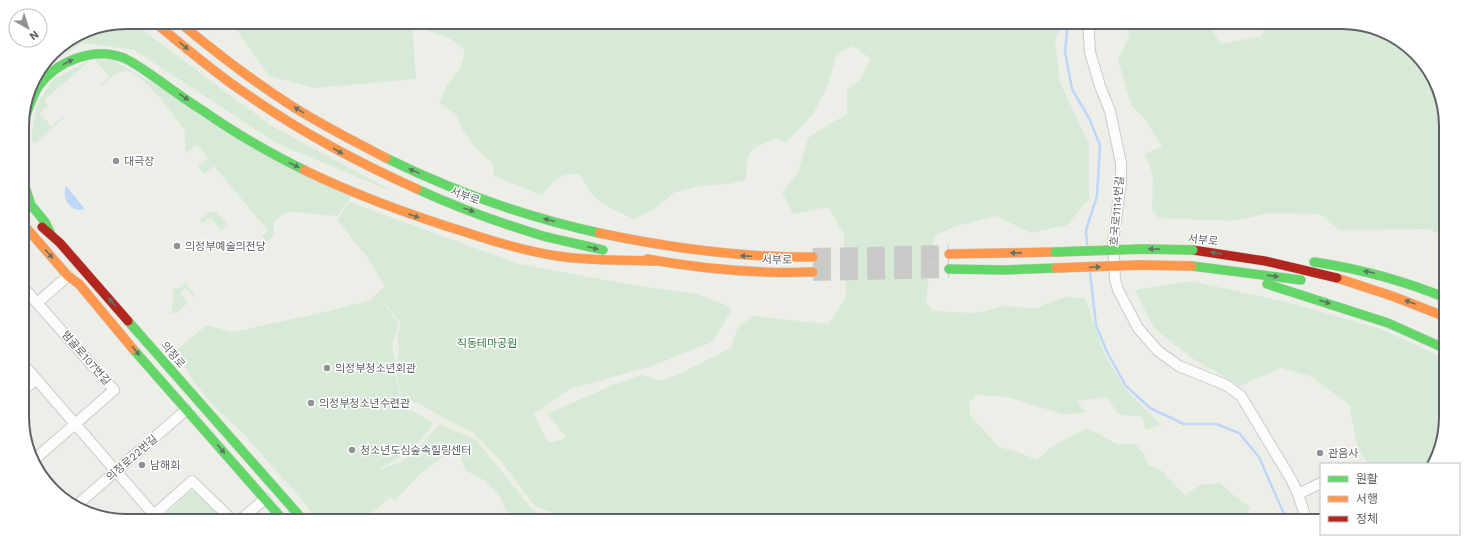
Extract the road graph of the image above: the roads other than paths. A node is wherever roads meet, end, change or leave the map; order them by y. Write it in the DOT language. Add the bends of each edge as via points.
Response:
graph roads {
  1 [pos="163,29"];
  2 [pos="187,29"];
  3 [pos="1088,29"];
  4 [pos="32,103"];
  5 [pos="29,201"];
  6 [pos="29,213"];
  7 [pos="29,231"];
  8 [pos="50,232"];
  9 [pos="949,254"];
  10 [pos="812,257"];
  11 [pos="1243,257"];
  12 [pos="658,261"];
  13 [pos="949,269"];
  14 [pos="1220,270"];
  15 [pos="813,272"];
  16 [pos="68,276"];
  17 [pos="1310,282"];
  18 [pos="29,293"];
  19 [pos="1439,295"];
  20 [pos="1376,300"];
  21 [pos="38,303"];
  22 [pos="1439,314"];
  23 [pos="1418,316"];
  24 [pos="1439,346"];
  25 [pos="29,371"];
  26 [pos="36,379"];
  27 [pos="29,385"];
  28 [pos="202,405"];
  29 [pos="186,410"];
  30 [pos="75,424"];
  31 [pos="38,457"];
  32 [pos="116,471"];
  33 [pos="1320,483"];
  34 [pos="1298,494"];
  35 [pos="265,499"];
  36 [pos="80,502"];
  37 [pos="293,508"];
  38 [pos="147,514"];
  39 [pos="155,514"];
  40 [pos="226,514"];
  41 [pos="247,514"];
  42 [pos="278,514"];
  43 [pos="298,514"];
  44 [pos="1304,514"];
  1 -- 12 [label="main road, 서부로, one-way" via="272,112 389,178 434,197 544,236"];
  10 -- 2 [label="main road, 서부로, one-way" via="736,256 680,249 610,236 504,207 397,164 308,115 252,79"];
  3 -- 34 [label="street, 호국로1114번길" via="1090,52 1110,111 1121,163 1113,241 1118,290 1138,328 1158,352 1179,366 1226,385 1241,396"];
  4 -- 12 [label="main road, one-way" via="44,80 63,65 80,57 113,55 138,65 241,136 291,164 394,209 474,236 539,252 566,257"];
  5 -- 8 [label="main road"];
  6 -- 8 [label="main road, 의정로"];
  7 -- 16 [label="main road, one-way"];
  28 -- 8 [label="main road, 의정로, one-way"];
  11 -- 9 [label="main road, 서부로, one-way, bridge" via="1193,250 1143,249"];
  19 -- 11 [label="main road, one-way" via="1379,274 1339,265"];
  22 -- 11 [label="main road, 서부로, one-way" via="1338,278"];
  12 -- 15 [label="main road, 서부로" via="733,271"];
  13 -- 14 [label="main road, one-way, bridge" via="1006,270 1140,265 1192,266"];
  14 -- 17 [label="main road, one-way"];
  14 -- 24 [label="main road, one-way" via="1388,323"];
  16 -- 21 [label="street"];
  16 -- 29 [label="main road, one-way" via="78,284"];
  18 -- 21 [label="street, 범골로107번길"];
  20 -- 23 [label="main road"];
  21 -- 30 [label="street, 범골로107번길" via="114,390"];
  25 -- 26 [label="street"];
  26 -- 27 [label="street"];
  26 -- 30 [label="street"];
  28 -- 29 [label="main road" via="183,395 172,383 170,386"];
  28 -- 37 [label="main road, 의정로"];
  29 -- 32 [label="street, 의정로22번길"];
  29 -- 35 [label="main road, one-way"];
  30 -- 31 [label="street, 범골로107번길"];
  30 -- 32 [label="street"];
  32 -- 36 [label="street, 의정로22번길"];
  32 -- 38 [label="street"];
  33 -- 34 [label="street"];
  34 -- 44 [label="street, 호국로1114번길"];
  35 -- 37 [label="main road" via="263,491 256,483 257,480 273,497"];
  35 -- 41 [label="street"];
  35 -- 42 [label="main road"];
  37 -- 43 [label="main road, 의정로"];
  39 -- 40 [label="street" via="192,481"];
}
